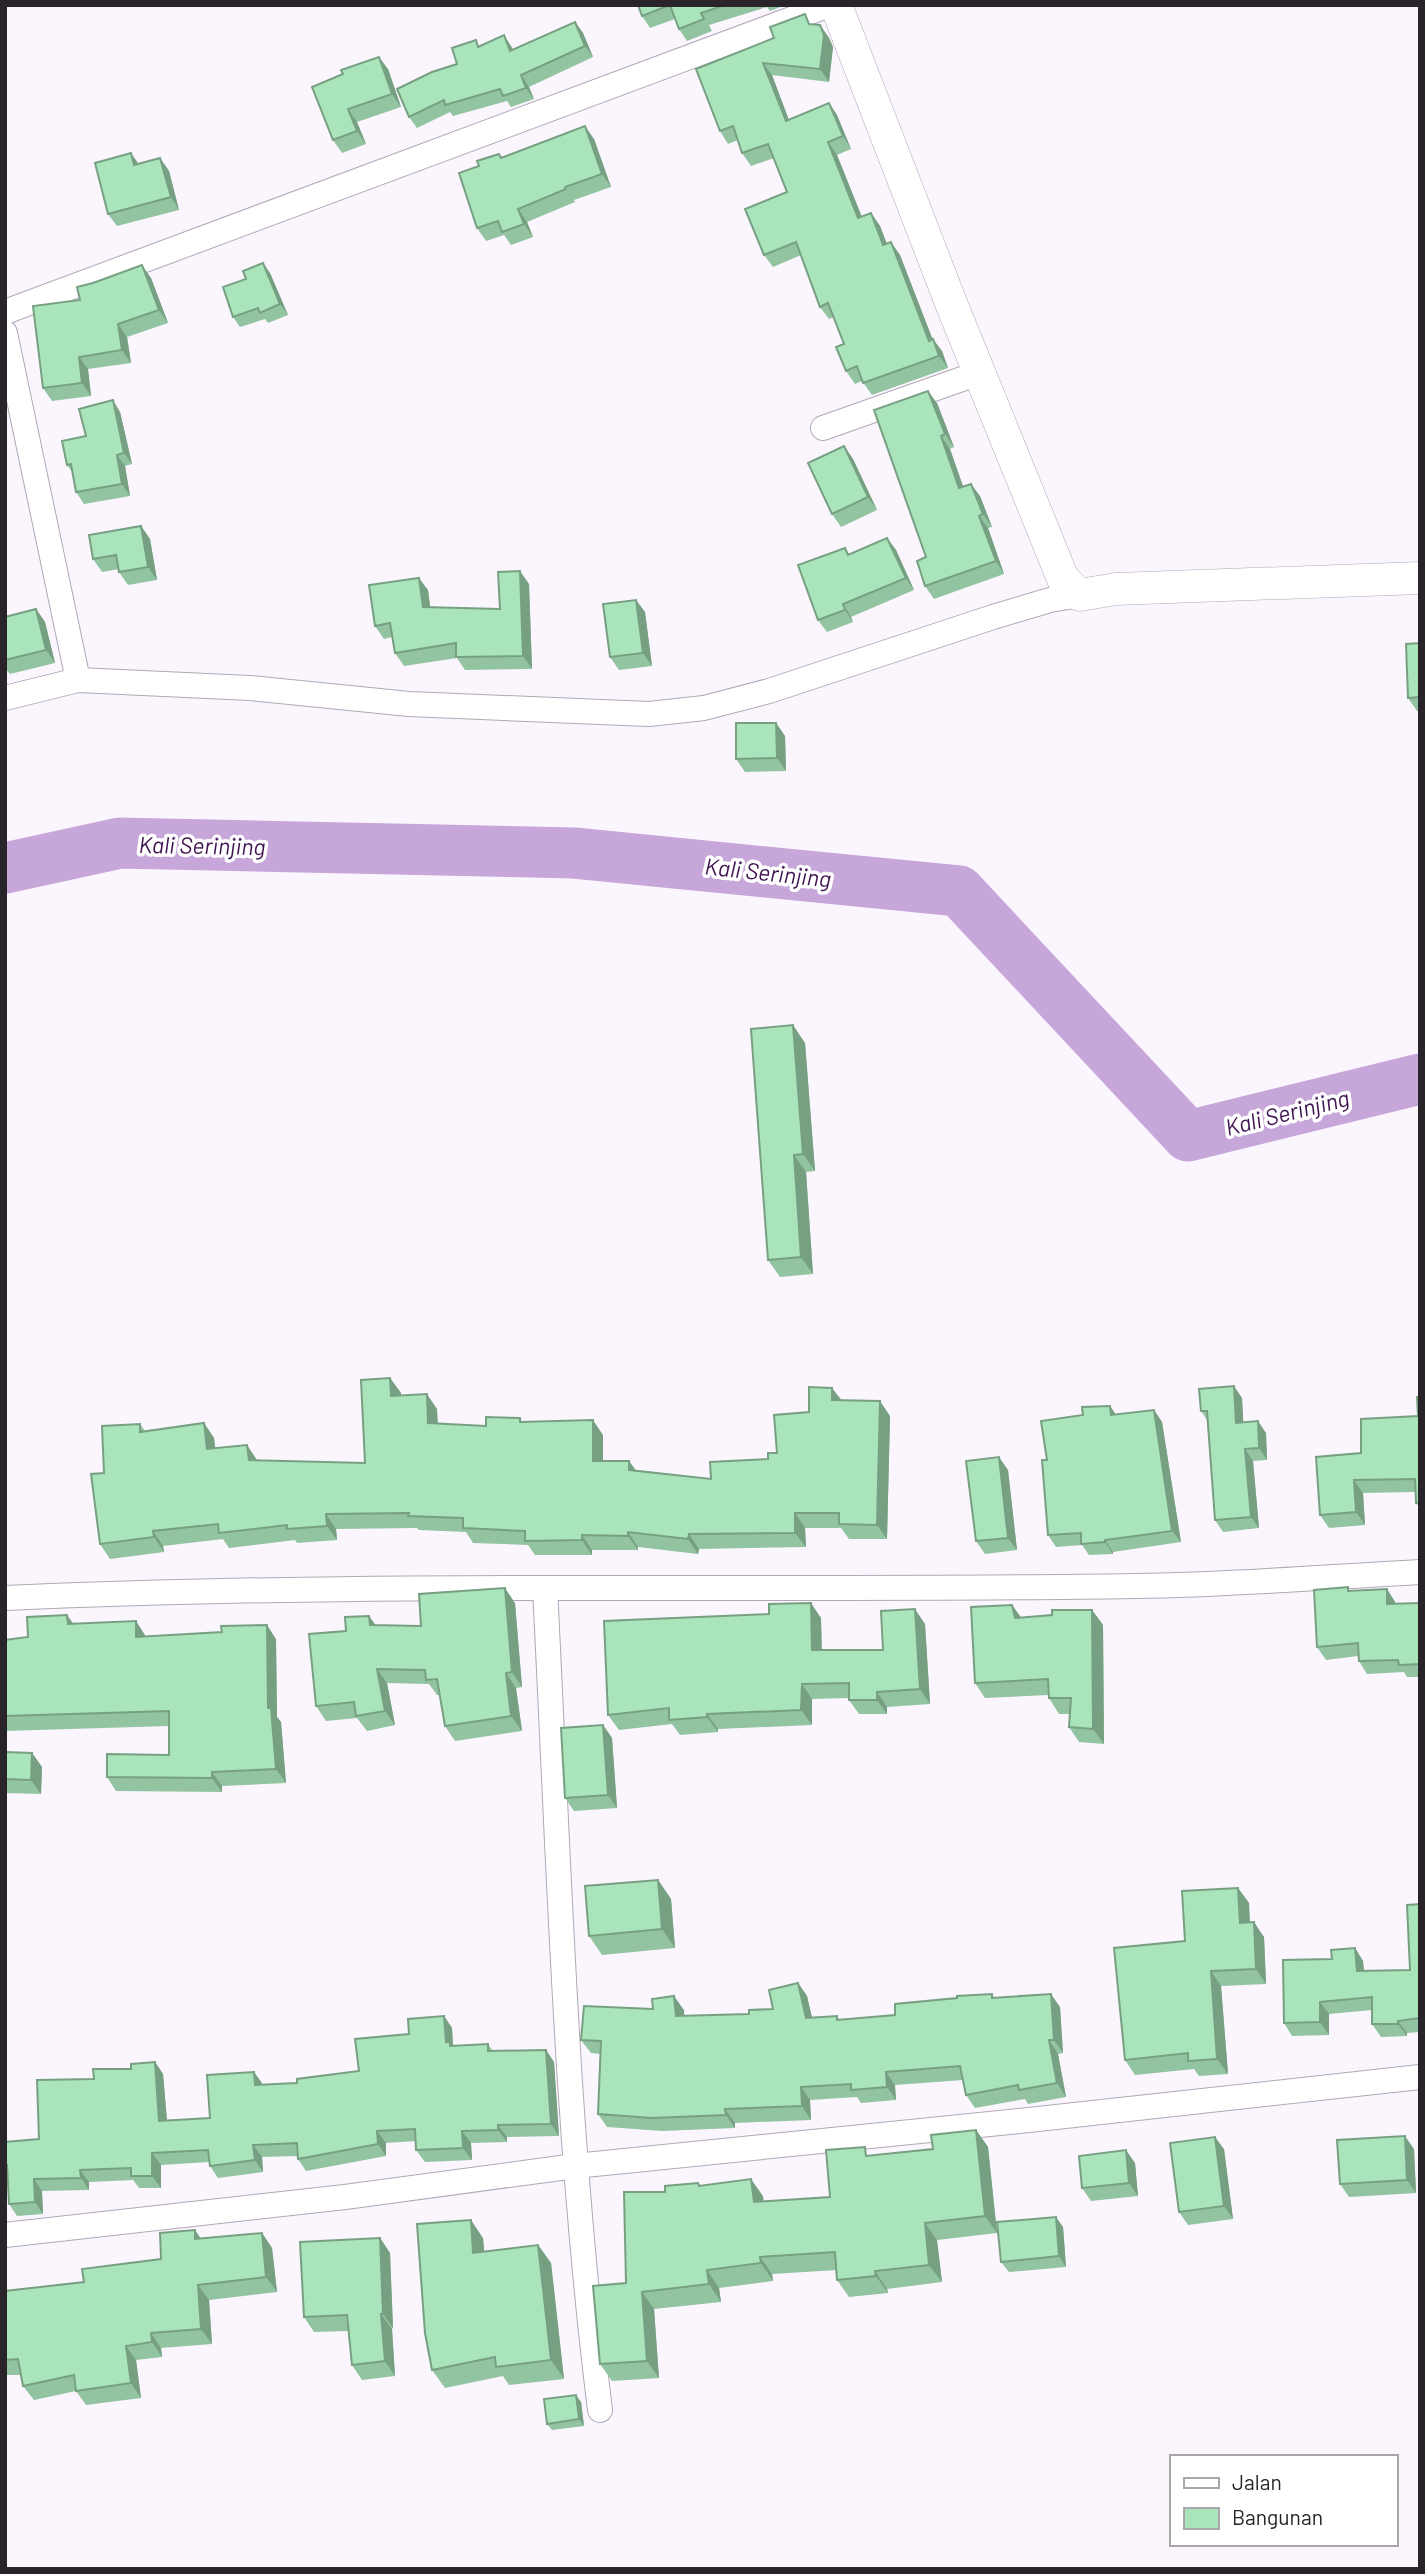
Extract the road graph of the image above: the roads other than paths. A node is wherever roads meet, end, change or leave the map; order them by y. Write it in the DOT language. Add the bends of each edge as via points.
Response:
graph roads {
  1 [pos="829,5"];
  2 [pos="836,5"];
  3 [pos="5,312"];
  4 [pos="5,333"];
  5 [pos="979,373"];
  6 [pos="823,428"];
  7 [pos="1420,578"];
  8 [pos="1080,595"];
  9 [pos="78,680"];
  10 [pos="5,698"];
  11 [pos="1420,1572"];
  12 [pos="545,1588"];
  13 [pos="5,1598"];
  14 [pos="1420,2077"];
  15 [pos="575,2166"];
  16 [pos="5,2235"];
  17 [pos="600,2410"];
  1 -- 3 [label="street"];
  2 -- 5 [label="street"];
  4 -- 9 [label="street"];
  5 -- 6 [label="street"];
  5 -- 8 [label="street" via="1063,579"];
  7 -- 8 [label="street" via="1116,589"];
  8 -- 9 [label="street" via="993,617 769,691 704,708 649,714 409,704 250,688"];
  9 -- 10 [label="street"];
  11 -- 12 [label="street" via="1139,1586"];
  12 -- 13 [label="street"];
  12 -- 15 [label="street"];
  14 -- 15 [label="street"];
  15 -- 16 [label="street"];
  15 -- 17 [label="street"];
}
